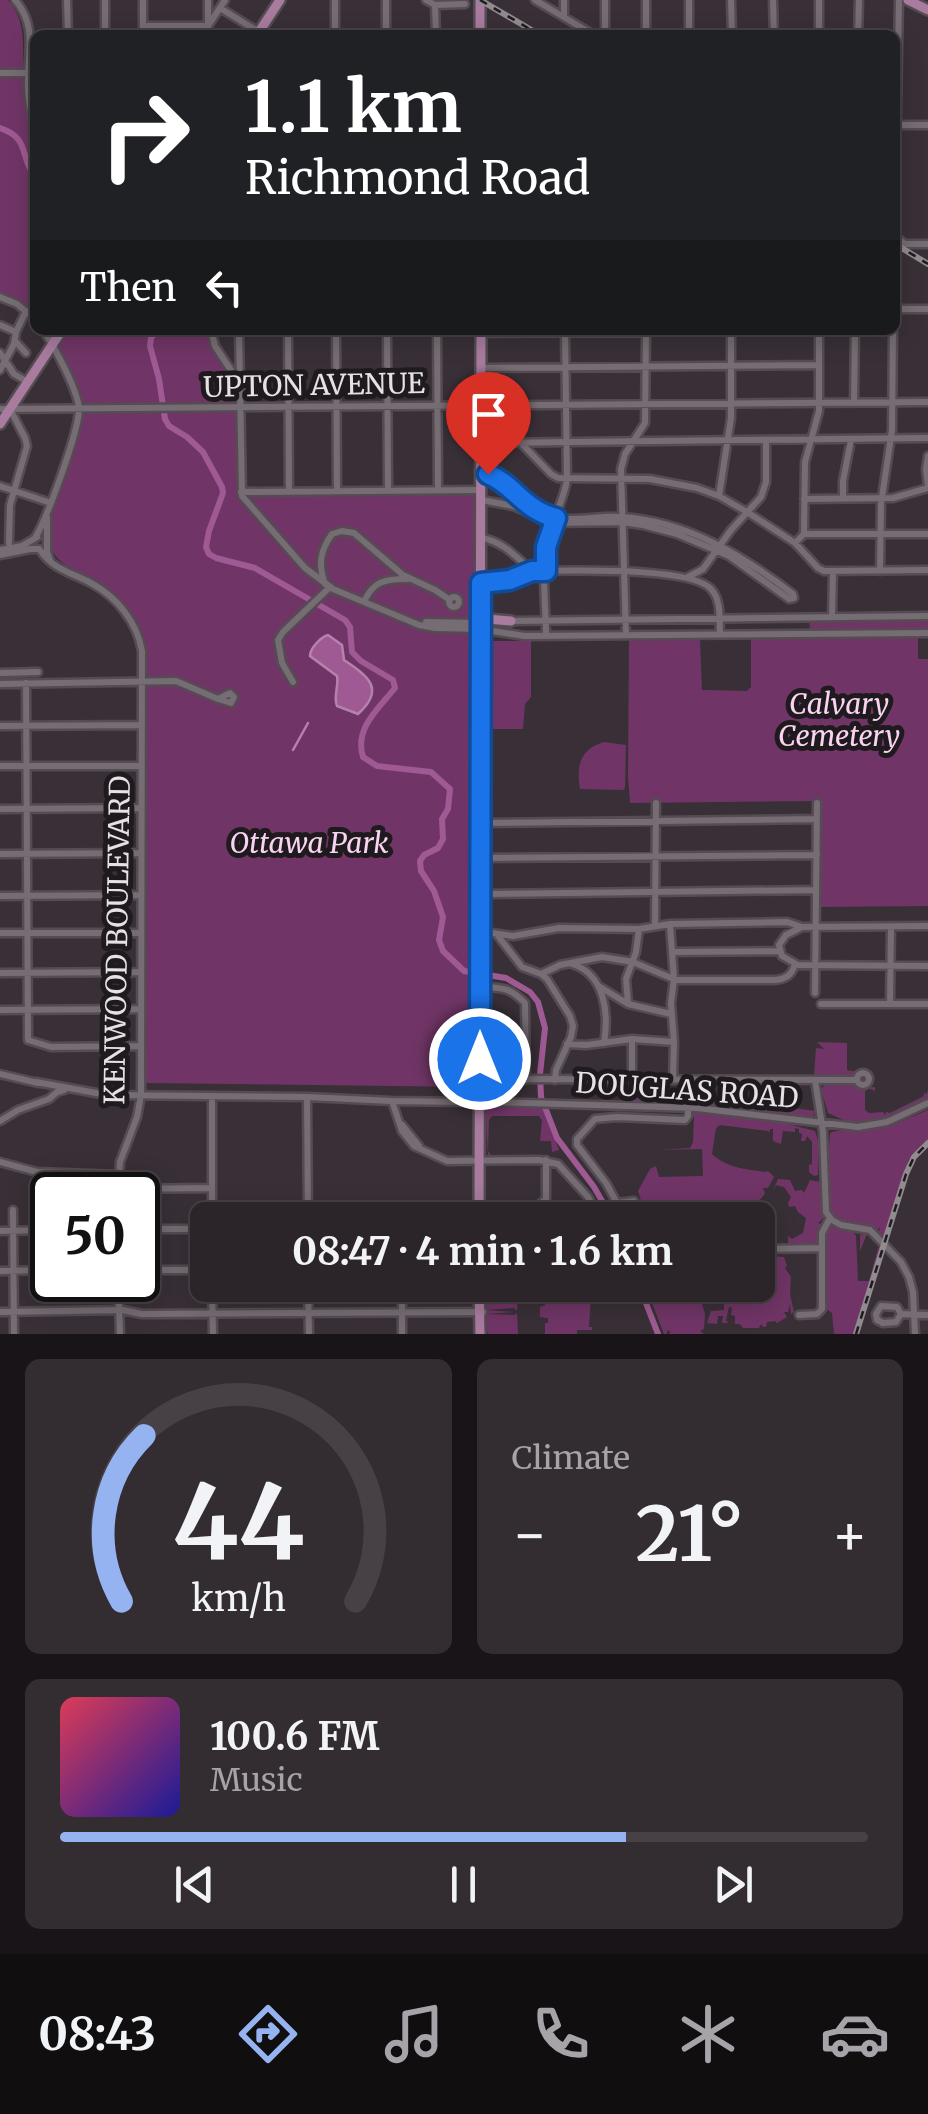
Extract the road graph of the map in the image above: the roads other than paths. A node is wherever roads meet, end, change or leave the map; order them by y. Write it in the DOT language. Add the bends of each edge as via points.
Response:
graph roads {
  1 [pos="68,0"];
  2 [pos="105,0"];
  3 [pos="143,0"];
  4 [pos="208,0"];
  5 [pos="280,0"];
  6 [pos="335,0"];
  7 [pos="386,0"];
  8 [pos="426,0"];
  9 [pos="480,0"];
  10 [pos="535,0"];
  11 [pos="564,0"];
  12 [pos="605,0"];
  13 [pos="646,0"];
  14 [pos="689,0"];
  15 [pos="731,0"];
  16 [pos="774,0"];
  17 [pos="819,0"];
  18 [pos="859,0"];
  19 [pos="898,0"];
  20 [pos="908,0"];
  21 [pos="17,1"];
  22 [pos="223,4"];
  23 [pos="466,4"];
  24 [pos="435,5"];
  25 [pos="928,10"];
  26 [pos="564,17"];
  27 [pos="30,30"];
  28 [pos="68,30"];
  29 [pos="106,30"];
  30 [pos="143,30"];
  31 [pos="208,30"];
  32 [pos="253,30"];
  33 [pos="261,30"];
  34 [pos="335,30"];
  35 [pos="386,30"];
  36 [pos="436,30"];
  37 [pos="480,30"];
  38 [pos="586,30"];
  39 [pos="605,30"];
  40 [pos="646,30"];
  41 [pos="689,30"];
  42 [pos="732,30"];
  43 [pos="774,30"];
  44 [pos="819,30"];
  45 [pos="858,30"];
  46 [pos="898,30"];
  47 [pos="0,73"];
  48 [pos="30,73"];
  49 [pos="900,124"];
  50 [pos="928,125"];
  51 [pos="900,240"];
  52 [pos="928,244"];
  53 [pos="0,296"];
  54 [pos="900,309"];
  55 [pos="928,309"];
  56 [pos="26,310"];
  57 [pos="30,314"];
  58 [pos="0,326"];
  59 [pos="47,335"];
  60 [pos="59,335"];
  61 [pos="212,335"];
  62 [pos="239,335"];
  63 [pos="288,335"];
  64 [pos="336,335"];
  65 [pos="388,335"];
  66 [pos="437,335"];
  67 [pos="481,335"];
  68 [pos="565,335"];
  69 [pos="646,335"];
  70 [pos="731,335"];
  71 [pos="819,335"];
  72 [pos="855,335"];
  73 [pos="893,335"];
  74 [pos="15,337"];
  75 [pos="52,345"];
  76 [pos="26,353"];
  77 [pos="2,356"];
  78 [pos="819,365"];
  79 [pos="731,366"];
  80 [pos="566,367"];
  81 [pos="646,367"];
  82 [pos="482,368"];
  83 [pos="0,371"];
  84 [pos="14,374"];
  85 [pos="28,382"];
  86 [pos="240,384"];
  87 [pos="482,390"];
  88 [pos="892,402"];
  89 [pos="928,402"];
  90 [pos="820,403"];
  91 [pos="854,403"];
  92 [pos="731,404"];
  93 [pos="566,405"];
  94 [pos="437,406"];
  95 [pos="466,406"];
  96 [pos="482,406"];
  97 [pos="498,406"];
  98 [pos="337,407"];
  99 [pos="388,407"];
  100 [pos="647,407"];
  101 [pos="240,408"];
  102 [pos="288,408"];
  103 [pos="5,409"];
  104 [pos="78,409"];
  105 [pos="482,423"];
  106 [pos="0,424"];
  107 [pos="928,438"];
  108 [pos="892,439"];
  109 [pos="729,440"];
  110 [pos="766,440"];
  111 [pos="810,440"];
  112 [pos="850,440"];
  113 [pos="566,442"];
  114 [pos="612,442"];
  115 [pos="633,442"];
  116 [pos="647,442"];
  117 [pos="482,443"];
  118 [pos="521,443"];
  119 [pos="928,456"];
  120 [pos="622,461"];
  121 [pos="482,472"];
  122 [pos="566,479"];
  123 [pos="620,479"];
  124 [pos="0,486"];
  125 [pos="928,487"];
  126 [pos="14,490"];
  127 [pos="388,490"];
  128 [pos="438,490"];
  129 [pos="337,491"];
  130 [pos="240,492"];
  131 [pos="289,492"];
  132 [pos="482,495"];
  133 [pos="719,496"];
  134 [pos="804,498"];
  135 [pos="843,498"];
  136 [pos="881,498"];
  137 [pos="50,506"];
  138 [pos="747,512"];
  139 [pos="622,520"];
  140 [pos="554,521"];
  141 [pos="0,526"];
  142 [pos="10,526"];
  143 [pos="806,534"];
  144 [pos="880,534"];
  145 [pos="928,534"];
  146 [pos="36,538"];
  147 [pos="482,538"];
  148 [pos="9,543"];
  149 [pos="795,544"];
  150 [pos="42,547"];
  151 [pos="718,548"];
  152 [pos="0,552"];
  153 [pos="805,554"];
  154 [pos="703,569"];
  155 [pos="880,570"];
  156 [pos="928,570"];
  157 [pos="532,571"];
  158 [pos="546,571"];
  159 [pos="832,571"];
  160 [pos="625,572"];
  161 [pos="688,578"];
  162 [pos="412,580"];
  163 [pos="701,581"];
  164 [pos="481,583"];
  165 [pos="328,586"];
  166 [pos="450,600"];
  167 [pos="364,602"];
  168 [pos="807,616"];
  169 [pos="832,616"];
  170 [pos="928,616"];
  171 [pos="719,618"];
  172 [pos="546,619"];
  173 [pos="626,619"];
  174 [pos="511,621"];
  175 [pos="481,623"];
  176 [pos="928,632"];
  177 [pos="720,634"];
  178 [pos="807,634"];
  179 [pos="546,636"];
  180 [pos="626,636"];
  181 [pos="38,672"];
  182 [pos="0,673"];
  183 [pos="293,682"];
  184 [pos="26,683"];
  185 [pos="142,683"];
  186 [pos="0,684"];
  187 [pos="218,699"];
  188 [pos="142,725"];
  189 [pos="0,726"];
  190 [pos="26,726"];
  191 [pos="0,766"];
  192 [pos="26,766"];
  193 [pos="142,766"];
  194 [pos="817,803"];
  195 [pos="656,804"];
  196 [pos="141,808"];
  197 [pos="0,809"];
  198 [pos="26,809"];
  199 [pos="816,819"];
  200 [pos="656,821"];
  201 [pos="480,823"];
  202 [pos="141,853"];
  203 [pos="0,854"];
  204 [pos="26,854"];
  205 [pos="816,855"];
  206 [pos="656,856"];
  207 [pos="479,858"];
  208 [pos="816,890"];
  209 [pos="656,892"];
  210 [pos="478,894"];
  211 [pos="141,895"];
  212 [pos="0,896"];
  213 [pos="26,896"];
  214 [pos="670,924"];
  215 [pos="655,926"];
  216 [pos="928,926"];
  217 [pos="815,927"];
  218 [pos="891,927"];
  219 [pos="790,928"];
  220 [pos="639,929"];
  221 [pos="478,931"];
  222 [pos="140,934"];
  223 [pos="0,935"];
  224 [pos="27,935"];
  225 [pos="498,935"];
  226 [pos="780,951"];
  227 [pos="672,952"];
  228 [pos="633,962"];
  229 [pos="570,964"];
  230 [pos="796,964"];
  231 [pos="815,966"];
  232 [pos="890,966"];
  233 [pos="928,966"];
  234 [pos="0,972"];
  235 [pos="27,972"];
  236 [pos="140,972"];
  237 [pos="541,974"];
  238 [pos="674,979"];
  239 [pos="479,984"];
  240 [pos="600,987"];
  241 [pos="816,993"];
  242 [pos="628,1004"];
  243 [pos="822,1004"];
  244 [pos="890,1004"];
  245 [pos="928,1004"];
  246 [pos="140,1009"];
  247 [pos="0,1010"];
  248 [pos="28,1010"];
  249 [pos="672,1014"];
  250 [pos="632,1039"];
  251 [pos="604,1042"];
  252 [pos="674,1042"];
  253 [pos="567,1044"];
  254 [pos="140,1046"];
  255 [pos="0,1074"];
  256 [pos="480,1079"];
  257 [pos="529,1080"];
  258 [pos="554,1080"];
  259 [pos="632,1080"];
  260 [pos="673,1080"];
  261 [pos="815,1080"];
  262 [pos="857,1080"];
  263 [pos="36,1082"];
  264 [pos="48,1086"];
  265 [pos="64,1090"];
  266 [pos="78,1090"];
  267 [pos="141,1096"];
  268 [pos="212,1096"];
  269 [pos="307,1096"];
  270 [pos="51,1098"];
  271 [pos="392,1101"];
  272 [pos="409,1101"];
  273 [pos="928,1103"];
  274 [pos="819,1104"];
  275 [pos="688,1108"];
  276 [pos="804,1120"];
  277 [pos="0,1121"];
  278 [pos="822,1123"];
  279 [pos="840,1125"];
  280 [pos="404,1127"];
  281 [pos="824,1143"];
  282 [pos="480,1160"];
  283 [pos="546,1160"];
  284 [pos="0,1162"];
  285 [pos="37,1172"];
  286 [pos="119,1172"];
  287 [pos="212,1188"];
  288 [pos="160,1190"];
  289 [pos="212,1202"];
  290 [pos="308,1202"];
  291 [pos="480,1202"];
  292 [pos="544,1202"];
  293 [pos="590,1202"];
  294 [pos="616,1202"];
  295 [pos="13,1210"];
  296 [pos="830,1218"];
  297 [pos="160,1229"];
  298 [pos="190,1229"];
  299 [pos="0,1231"];
  300 [pos="13,1231"];
  301 [pos="30,1231"];
  302 [pos="822,1248"];
  303 [pos="775,1249"];
  304 [pos="13,1270"];
  305 [pos="30,1270"];
  306 [pos="160,1270"];
  307 [pos="190,1270"];
  308 [pos="0,1271"];
  309 [pos="118,1302"];
  310 [pos="212,1302"];
  311 [pos="308,1302"];
  312 [pos="402,1302"];
  313 [pos="482,1302"];
  314 [pos="118,1310"];
  315 [pos="0,1312"];
  316 [pos="14,1312"];
  317 [pos="402,1312"];
  318 [pos="482,1312"];
  319 [pos="308,1313"];
  320 [pos="212,1314"];
  321 [pos="901,1314"];
  322 [pos="914,1314"];
  323 [pos="799,1315"];
  324 [pos="928,1315"];
  325 [pos="14,1334"];
  326 [pos="119,1334"];
  327 [pos="213,1334"];
  328 [pos="308,1334"];
  329 [pos="402,1334"];
  330 [pos="482,1334"];
  331 [pos="915,1334"];
  1 -- 28 [label="street"];
  2 -- 29 [label="street"];
  3 -- 30 [label="street"];
  4 -- 31 [label="street"];
  5 -- 33 [label="main road"];
  6 -- 34 [label="street"];
  7 -- 35 [label="street"];
  8 -- 24 [label="street"];
  9 -- 37 [label="main road"];
  10 -- 26 [label="street"];
  11 -- 26 [label="street"];
  12 -- 39 [label="street"];
  13 -- 40 [label="street"];
  14 -- 41 [label="street"];
  15 -- 42 [label="street"];
  16 -- 43 [label="street"];
  17 -- 44 [label="street"];
  18 -- 45 [label="street"];
  19 -- 46 [label="street"];
  20 -- 25 [label="main road"];
  21 -- 27 [label="street"];
  22 -- 31 [label="street"];
  22 -- 32 [label="street"];
  23 -- 24 [label="street"];
  24 -- 36 [label="street"];
  26 -- 38 [label="street"];
  47 -- 48 [label="street"];
  49 -- 50 [label="street"];
  51 -- 52 [label="street"];
  53 -- 56 [label="street"];
  54 -- 55 [label="street"];
  56 -- 57 [label="street"];
  56 -- 74 [label="street"];
  58 -- 74 [label="street"];
  59 -- 75 [label="street"];
  60 -- 75 [label="main road"];
  61 -- 86 [label="street"];
  62 -- 86 [label="street"];
  63 -- 102 [label="street"];
  64 -- 98 [label="street"];
  65 -- 99 [label="street"];
  66 -- 94 [label="street"];
  67 -- 82 [label="main road"];
  68 -- 80 [label="street"];
  69 -- 81 [label="street"];
  70 -- 79 [label="street"];
  71 -- 78 [label="street"];
  72 -- 91 [label="street"];
  73 -- 88 [label="street"];
  74 -- 76 [label="street"];
  74 -- 77 [label="street"];
  75 -- 85 [label="main road"];
  75 -- 104 [label="street"];
  77 -- 83 [label="street"];
  77 -- 84 [label="street"];
  78 -- 79 [label="street"];
  78 -- 90 [label="street"];
  79 -- 81 [label="street"];
  79 -- 92 [label="street"];
  80 -- 81 [label="street"];
  80 -- 82 [label="street"];
  80 -- 93 [label="street"];
  81 -- 100 [label="street"];
  82 -- 87 [label="main road"];
  83 -- 84 [label="street"];
  84 -- 85 [label="street"];
  85 -- 103 [label="main road"];
  86 -- 101 [label="street"];
  87 -- 96 [label="main road"];
  87 -- 97 [label="street"];
  88 -- 89 [label="street, UPTON AVENUE"];
  88 -- 91 [label="street, UPTON AVENUE"];
  88 -- 108 [label="street"];
  90 -- 91 [label="street, UPTON AVENUE"];
  90 -- 92 [label="street, UPTON AVENUE"];
  90 -- 111 [label="street"];
  92 -- 100 [label="street, UPTON AVENUE"];
  92 -- 109 [label="street"];
  93 -- 97 [label="street, UPTON AVENUE"];
  93 -- 100 [label="street, UPTON AVENUE"];
  93 -- 113 [label="street"];
  94 -- 95 [label="street, UPTON AVENUE"];
  94 -- 99 [label="street, UPTON AVENUE"];
  94 -- 128 [label="street"];
  95 -- 96 [label="street, UPTON AVENUE"];
  95 -- 105 [label="street"];
  96 -- 97 [label="street, UPTON AVENUE"];
  96 -- 105 [label="main road"];
  97 -- 105 [label="street"];
  98 -- 99 [label="street, UPTON AVENUE"];
  98 -- 102 [label="street, UPTON AVENUE"];
  98 -- 129 [label="street"];
  99 -- 127 [label="street"];
  100 -- 115 [label="street"];
  100 -- 116 [label="street"];
  101 -- 102 [label="street, UPTON AVENUE"];
  101 -- 104 [label="street, UPTON AVENUE"];
  101 -- 130 [label="street"];
  102 -- 131 [label="street"];
  103 -- 104 [label="street, UPTON AVENUE"];
  103 -- 106 [label="main road"];
  103 -- 126 [label="street" via="27,446"];
  104 -- 137 [label="street"];
  105 -- 117 [label="main road"];
  107 -- 108 [label="street"];
  108 -- 112 [label="street"];
  108 -- 136 [label="street"];
  109 -- 110 [label="street"];
  109 -- 116 [label="street"];
  109 -- 133 [label="street"];
  110 -- 111 [label="street"];
  110 -- 138 [label="street" via="765,488"];
  111 -- 112 [label="street"];
  111 -- 134 [label="street"];
  112 -- 135 [label="street"];
  113 -- 114 [label="street"];
  113 -- 118 [label="street"];
  113 -- 122 [label="street"];
  114 -- 115 [label="street"];
  114 -- 120 [label="street"];
  115 -- 116 [label="street"];
  115 -- 120 [label="street"];
  117 -- 118 [label="street"];
  117 -- 121 [label="main road"];
  118 -- 122 [label="street" via="551,474"];
  119 -- 125 [label="street"];
  120 -- 123 [label="street"];
  121 -- 132 [label="main road"];
  121 -- 140 [label="street"];
  122 -- 123 [label="street"];
  122 -- 140 [label="street"];
  123 -- 133 [label="street" via="675,483"];
  123 -- 139 [label="street"];
  124 -- 126 [label="street"];
  125 -- 136 [label="street"];
  126 -- 137 [label="street"];
  126 -- 142 [label="street"];
  127 -- 128 [label="street"];
  127 -- 129 [label="street"];
  128 -- 132 [label="street"];
  129 -- 131 [label="street"];
  130 -- 131 [label="street"];
  130 -- 165 [label="street"];
  132 -- 140 [label="street"];
  132 -- 147 [label="main road"];
  133 -- 138 [label="street"];
  134 -- 135 [label="street"];
  134 -- 143 [label="street"];
  135 -- 136 [label="street"];
  136 -- 144 [label="street"];
  137 -- 146 [label="street"];
  137 -- 150 [label="street"];
  138 -- 149 [label="street"];
  138 -- 151 [label="street"];
  139 -- 140 [label="street"];
  139 -- 151 [label="street"];
  139 -- 160 [label="street"];
  140 -- 158 [label="street"];
  141 -- 142 [label="street"];
  142 -- 148 [label="street"];
  143 -- 144 [label="street"];
  143 -- 149 [label="street"];
  143 -- 153 [label="street"];
  144 -- 145 [label="street"];
  144 -- 155 [label="street"];
  146 -- 150 [label="street" via="42,537"];
  146 -- 152 [label="street"];
  147 -- 157 [label="street" via="501,544"];
  147 -- 164 [label="main road"];
  149 -- 153 [label="street"];
  150 -- 152 [label="street"];
  150 -- 185 [label="street, KENWOOD BOULEVARD" via="64,572 104,591 130,619 141,644"];
  151 -- 151 [label="street" via="789,599 793,599 764,572"];
  151 -- 154 [label="street"];
  153 -- 159 [label="street"];
  154 -- 161 [label="street"];
  154 -- 163 [label="street"];
  155 -- 156 [label="street"];
  155 -- 159 [label="street"];
  157 -- 158 [label="street"];
  157 -- 164 [label="street"];
  158 -- 160 [label="street"];
  158 -- 172 [label="street"];
  159 -- 169 [label="street"];
  160 -- 161 [label="street"];
  160 -- 173 [label="street"];
  161 -- 163 [label="street"];
  162 -- 165 [label="street" via="354,534 339,531 320,557"];
  162 -- 166 [label="street"];
  162 -- 167 [label="street" via="379,582"];
  163 -- 171 [label="street" via="716,596"];
  164 -- 175 [label="main road"];
  165 -- 167 [label="street"];
  165 -- 183 [label="street" via="278,643"];
  167 -- 175 [label="street" via="406,619"];
  168 -- 169 [label="street"];
  168 -- 171 [label="street"];
  168 -- 178 [label="street"];
  169 -- 170 [label="street"];
  171 -- 173 [label="street"];
  171 -- 177 [label="street"];
  172 -- 173 [label="street"];
  172 -- 174 [label="street"];
  172 -- 179 [label="street"];
  173 -- 180 [label="street"];
  174 -- 175 [label="main road"];
  175 -- 179 [label="street"];
  175 -- 201 [label="main road"];
  176 -- 178 [label="street"];
  177 -- 178 [label="street"];
  177 -- 180 [label="street"];
  179 -- 180 [label="street"];
  181 -- 182 [label="street"];
  184 -- 185 [label="street"];
  184 -- 186 [label="street"];
  184 -- 190 [label="street"];
  185 -- 187 [label="street" via="178,681"];
  185 -- 188 [label="street, KENWOOD BOULEVARD"];
  188 -- 190 [label="street"];
  188 -- 193 [label="street, KENWOOD BOULEVARD"];
  189 -- 190 [label="street"];
  190 -- 192 [label="street"];
  191 -- 192 [label="street"];
  192 -- 193 [label="street"];
  192 -- 198 [label="street"];
  193 -- 196 [label="street, KENWOOD BOULEVARD"];
  194 -- 199 [label="street"];
  195 -- 200 [label="street"];
  196 -- 198 [label="street"];
  196 -- 202 [label="street, KENWOOD BOULEVARD"];
  197 -- 198 [label="street"];
  198 -- 204 [label="street"];
  199 -- 200 [label="street"];
  199 -- 205 [label="street"];
  200 -- 201 [label="street"];
  200 -- 206 [label="street"];
  201 -- 207 [label="main road"];
  202 -- 204 [label="street"];
  202 -- 211 [label="street, KENWOOD BOULEVARD"];
  203 -- 204 [label="street"];
  204 -- 213 [label="street"];
  205 -- 206 [label="street"];
  205 -- 208 [label="street"];
  206 -- 207 [label="street"];
  206 -- 209 [label="street"];
  207 -- 210 [label="main road"];
  208 -- 209 [label="street"];
  208 -- 217 [label="street"];
  209 -- 210 [label="street"];
  209 -- 215 [label="street"];
  210 -- 221 [label="main road"];
  211 -- 213 [label="street"];
  211 -- 222 [label="street, KENWOOD BOULEVARD"];
  212 -- 213 [label="street"];
  213 -- 224 [label="street"];
  214 -- 215 [label="street"];
  214 -- 219 [label="street"];
  214 -- 227 [label="street"];
  215 -- 220 [label="street"];
  216 -- 218 [label="street"];
  217 -- 218 [label="street"];
  217 -- 219 [label="street"];
  217 -- 231 [label="street"];
  218 -- 232 [label="street"];
  219 -- 226 [label="street"];
  220 -- 225 [label="street"];
  220 -- 228 [label="street"];
  221 -- 225 [label="street"];
  221 -- 239 [label="main road"];
  222 -- 224 [label="street"];
  222 -- 236 [label="street, KENWOOD BOULEVARD"];
  223 -- 224 [label="street"];
  224 -- 235 [label="street"];
  225 -- 237 [label="street" via="522,967"];
  226 -- 227 [label="street"];
  226 -- 230 [label="street"];
  227 -- 238 [label="street"];
  228 -- 229 [label="street" via="597,957"];
  228 -- 238 [label="street"];
  228 -- 242 [label="street"];
  229 -- 237 [label="street"];
  229 -- 240 [label="street"];
  230 -- 231 [label="street"];
  230 -- 238 [label="street" via="780,980"];
  231 -- 232 [label="street"];
  231 -- 241 [label="street"];
  232 -- 233 [label="street"];
  232 -- 244 [label="street"];
  234 -- 235 [label="street"];
  235 -- 236 [label="street"];
  235 -- 248 [label="street"];
  236 -- 246 [label="street, KENWOOD BOULEVARD"];
  237 -- 253 [label="street" via="572,1022"];
  238 -- 249 [label="street"];
  239 -- 256 [label="main road"];
  239 -- 257 [label="street" via="506,988 525,1003"];
  240 -- 242 [label="street"];
  240 -- 251 [label="street"];
  242 -- 249 [label="street"];
  243 -- 244 [label="street"];
  244 -- 245 [label="street"];
  246 -- 248 [label="street"];
  246 -- 254 [label="street, KENWOOD BOULEVARD"];
  247 -- 248 [label="street"];
  248 -- 254 [label="street" via="28,1040 51,1047"];
  249 -- 252 [label="street"];
  250 -- 251 [label="street"];
  250 -- 252 [label="street"];
  250 -- 259 [label="street"];
  251 -- 253 [label="street"];
  252 -- 260 [label="street"];
  253 -- 258 [label="street"];
  254 -- 267 [label="street, KENWOOD BOULEVARD"];
  255 -- 263 [label="street, DOUGLAS ROAD"];
  256 -- 257 [label="street"];
  256 -- 282 [label="main road"];
  257 -- 258 [label="street"];
  258 -- 259 [label="street"];
  259 -- 260 [label="street"];
  260 -- 261 [label="street"];
  261 -- 262 [label="street"];
  261 -- 274 [label="street"];
  263 -- 264 [label="street, DOUGLAS ROAD"];
  263 -- 266 [label="street, DOUGLAS ROAD"];
  264 -- 265 [label="street, DOUGLAS ROAD"];
  264 -- 270 [label="street"];
  265 -- 266 [label="street, DOUGLAS ROAD"];
  265 -- 270 [label="street"];
  266 -- 267 [label="street, DOUGLAS ROAD"];
  267 -- 268 [label="street, DOUGLAS ROAD"];
  267 -- 286 [label="street, KENWOOD BOULEVARD"];
  268 -- 269 [label="street, DOUGLAS ROAD"];
  268 -- 287 [label="street"];
  269 -- 271 [label="street, DOUGLAS ROAD"];
  269 -- 290 [label="street"];
  270 -- 277 [label="street"];
  271 -- 272 [label="street, DOUGLAS ROAD"];
  271 -- 280 [label="street"];
  272 -- 275 [label="street, DOUGLAS ROAD, bridge"];
  272 -- 280 [label="street"];
  273 -- 279 [label="street, DOUGLAS ROAD" via="876,1125"];
  274 -- 276 [label="street" via="815,1116"];
  274 -- 278 [label="street"];
  274 -- 279 [label="street"];
  275 -- 276 [label="street, DOUGLAS ROAD"];
  275 -- 294 [label="street" via="684,1120 596,1119 577,1139"];
  276 -- 278 [label="street, DOUGLAS ROAD"];
  276 -- 281 [label="street"];
  278 -- 279 [label="street, DOUGLAS ROAD"];
  278 -- 281 [label="street"];
  279 -- 281 [label="street"];
  280 -- 282 [label="street" via="406,1138 431,1156"];
  281 -- 296 [label="street"];
  282 -- 283 [label="street"];
  282 -- 291 [label="main road"];
  283 -- 292 [label="street"];
  283 -- 293 [label="street" via="558,1164"];
  284 -- 285 [label="street"];
  287 -- 288 [label="street"];
  287 -- 289 [label="street"];
  295 -- 300 [label="street"];
  296 -- 302 [label="street"];
  296 -- 322 [label="street" via="870,1230 894,1254 912,1285"];
  297 -- 298 [label="street"];
  299 -- 300 [label="street"];
  300 -- 301 [label="street"];
  300 -- 304 [label="street"];
  302 -- 303 [label="street"];
  302 -- 323 [label="street" via="822,1309"];
  304 -- 305 [label="street"];
  304 -- 308 [label="street"];
  304 -- 316 [label="street"];
  306 -- 307 [label="street"];
  309 -- 314 [label="street"];
  310 -- 320 [label="street"];
  311 -- 319 [label="street"];
  312 -- 317 [label="street"];
  313 -- 318 [label="main road"];
  314 -- 316 [label="street"];
  314 -- 320 [label="street"];
  314 -- 326 [label="street"];
  315 -- 316 [label="street"];
  316 -- 325 [label="street"];
  317 -- 318 [label="street"];
  317 -- 319 [label="street"];
  317 -- 329 [label="street"];
  318 -- 330 [label="main road"];
  319 -- 320 [label="street"];
  319 -- 328 [label="street"];
  320 -- 327 [label="street"];
  321 -- 322 [label="street"];
  322 -- 324 [label="street"];
  322 -- 331 [label="street"];
}
